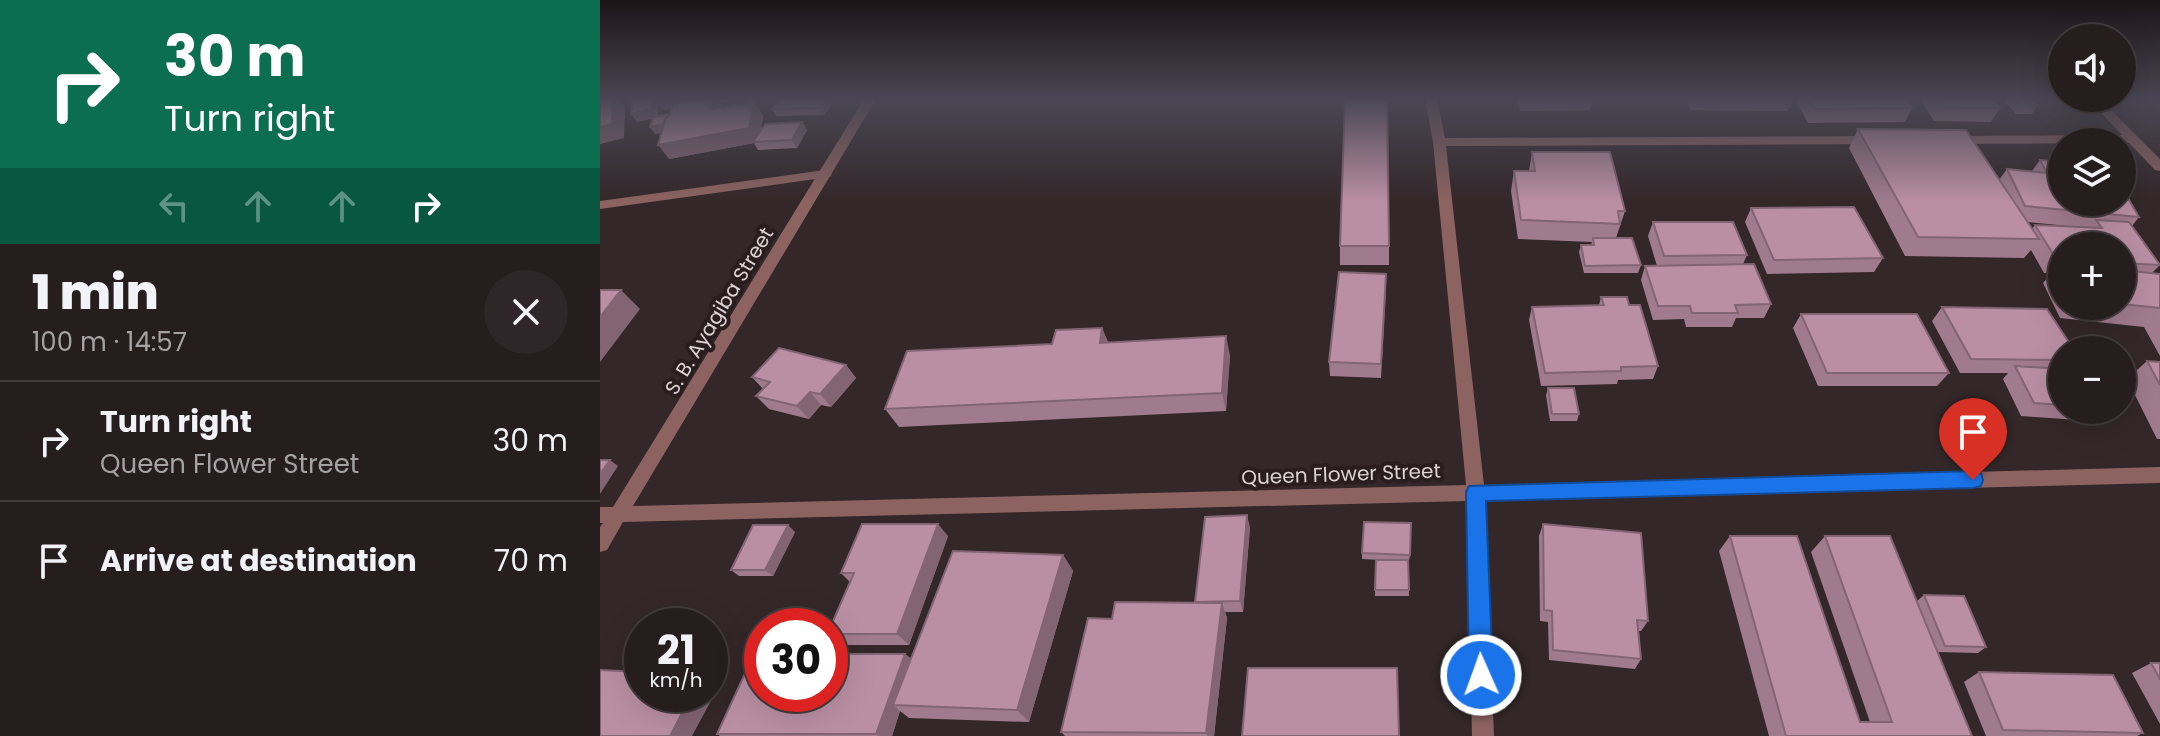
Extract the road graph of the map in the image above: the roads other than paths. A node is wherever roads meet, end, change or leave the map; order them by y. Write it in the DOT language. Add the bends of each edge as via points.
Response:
graph roads {
  1 [pos="849,133"];
  2 [pos="1437,133"];
  3 [pos="2048,139"];
  4 [pos="1895,140"];
  5 [pos="1942,140"];
  6 [pos="1439,142"];
  7 [pos="2136,144"];
  8 [pos="2160,167"];
  9 [pos="825,174"];
  10 [pos="600,205"];
  11 [pos="2160,475"];
  12 [pos="1476,492"];
  13 [pos="609,515"];
  14 [pos="600,544"];
  15 [pos="1483,736"];
  1 -- 9 [label="street, S. B. Ayagiba Street"];
  2 -- 6 [label="street"];
  3 -- 5 [label="street"];
  4 -- 6 [label="street"];
  6 -- 12 [label="street"];
  7 -- 8 [label="street"];
  9 -- 10 [label="street"];
  9 -- 13 [label="street, S. B. Ayagiba Street"];
  11 -- 12 [label="street, Queen Flower Street"];
  12 -- 13 [label="street, Queen Flower Street"];
  12 -- 15 [label="street"];
  13 -- 14 [label="street, S. B. Ayagiba Street"];
}
